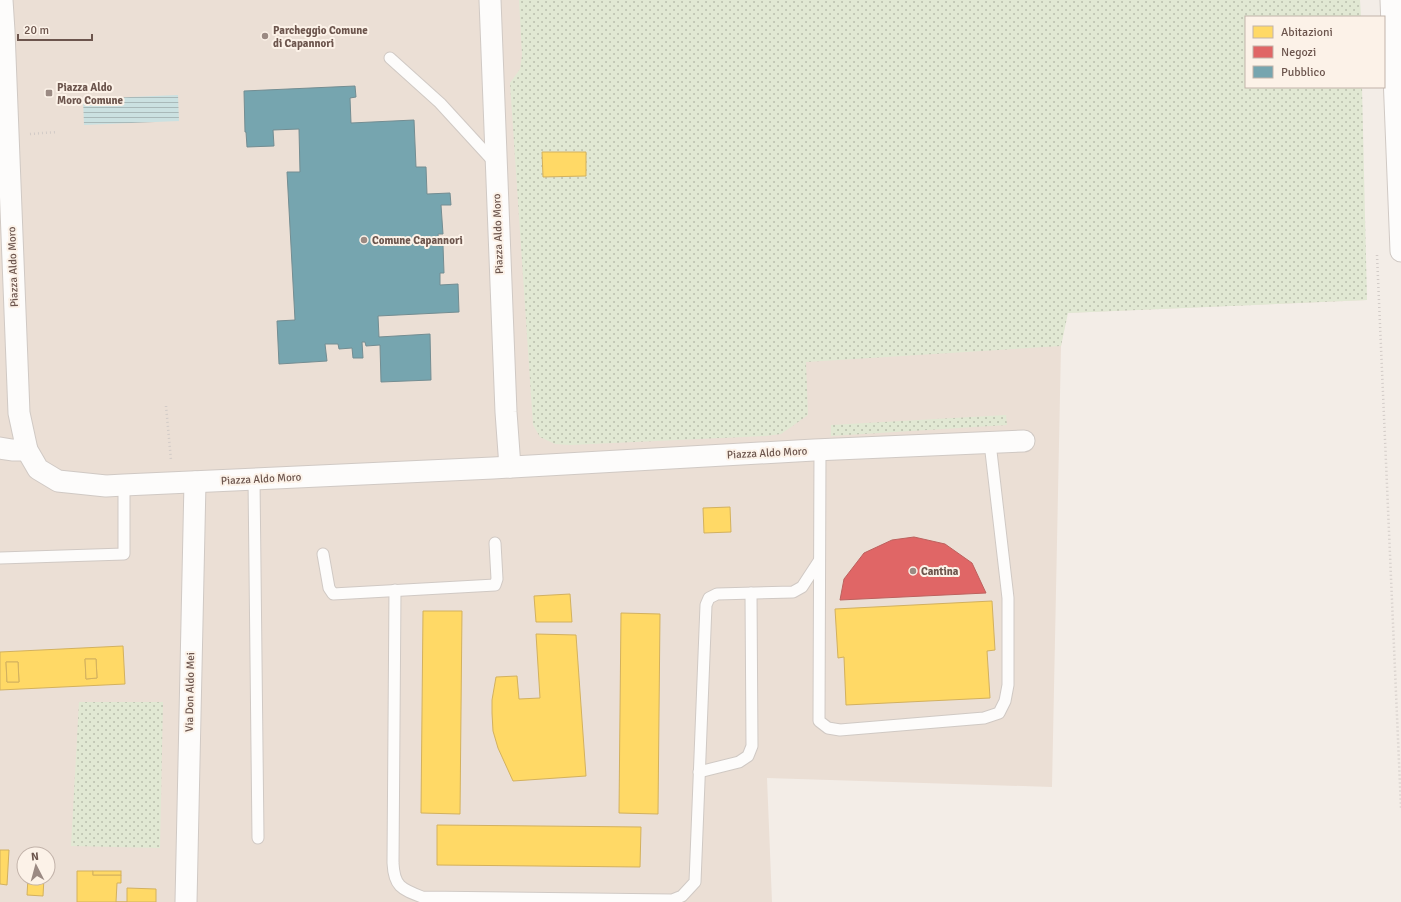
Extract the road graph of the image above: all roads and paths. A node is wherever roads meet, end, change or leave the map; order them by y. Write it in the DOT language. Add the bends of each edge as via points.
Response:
graph roads {
  1 [pos="490,0"];
  2 [pos="1390,0"];
  3 [pos="4,4"];
  4 [pos="390,58"];
  5 [pos="4,107"];
  6 [pos="496,164"];
  7 [pos="1399,164"];
  8 [pos="1401,251"];
  9 [pos="1377,253"];
  10 [pos="1024,441"];
  11 [pos="990,443"];
  12 [pos="0,448"];
  13 [pos="27,450"];
  14 [pos="820,450"];
  15 [pos="510,467"];
  16 [pos="254,479"];
  17 [pos="195,482"];
  18 [pos="124,485"];
  19 [pos="495,543"];
  20 [pos="323,554"];
  21 [pos="0,558"];
  22 [pos="819,561"];
  23 [pos="395,590"];
  24 [pos="751,593"];
  25 [pos="699,772"];
  26 [pos="1401,808"];
  27 [pos="258,838"];
  28 [pos="186,902"];
  1 -- 6 [label="street, Piazza Aldo Moro"];
  2 -- 7 [label="street"];
  3 -- 5 [label="street, Piazza Aldo Moro"];
  4 -- 6 [label="lane" via="440,103"];
  5 -- 13 [label="street, Piazza Aldo Moro" via="19,413"];
  6 -- 15 [label="street, Piazza Aldo Moro" via="505,404"];
  7 -- 8 [label="street"];
  9 -- 26 [label="path"];
  10 -- 11 [label="street, Piazza Aldo Moro"];
  11 -- 14 [label="street, Piazza Aldo Moro"];
  11 -- 22 [label="lane" via="1008,598 1008,685 1005,702 999,713 984,718 840,730 828,728 819,721"];
  12 -- 13 [label="street"];
  13 -- 18 [label="street, Piazza Aldo Moro" via="38,469 58,481 106,486"];
  14 -- 15 [label="street, Piazza Aldo Moro"];
  14 -- 22 [label="lane"];
  15 -- 16 [label="street, Piazza Aldo Moro"];
  16 -- 17 [label="street, Piazza Aldo Moro"];
  16 -- 27 [label="lane"];
  17 -- 18 [label="street, Piazza Aldo Moro"];
  17 -- 28 [label="street, Via Don Aldo Mei"];
  18 -- 21 [label="lane" via="124,554"];
  19 -- 23 [label="lane" via="495,585"];
  20 -- 23 [label="lane" via="329,588 333,594"];
  22 -- 24 [label="lane" via="802,587 793,592"];
  23 -- 25 [label="lane" via="393,868 397,884 409,892 422,897 672,900 682,896 695,882"];
  24 -- 25 [label="lane" via="752,746 748,756 739,762"];
  24 -- 25 [label="lane" via="717,594 709,598 706,605"];
}
